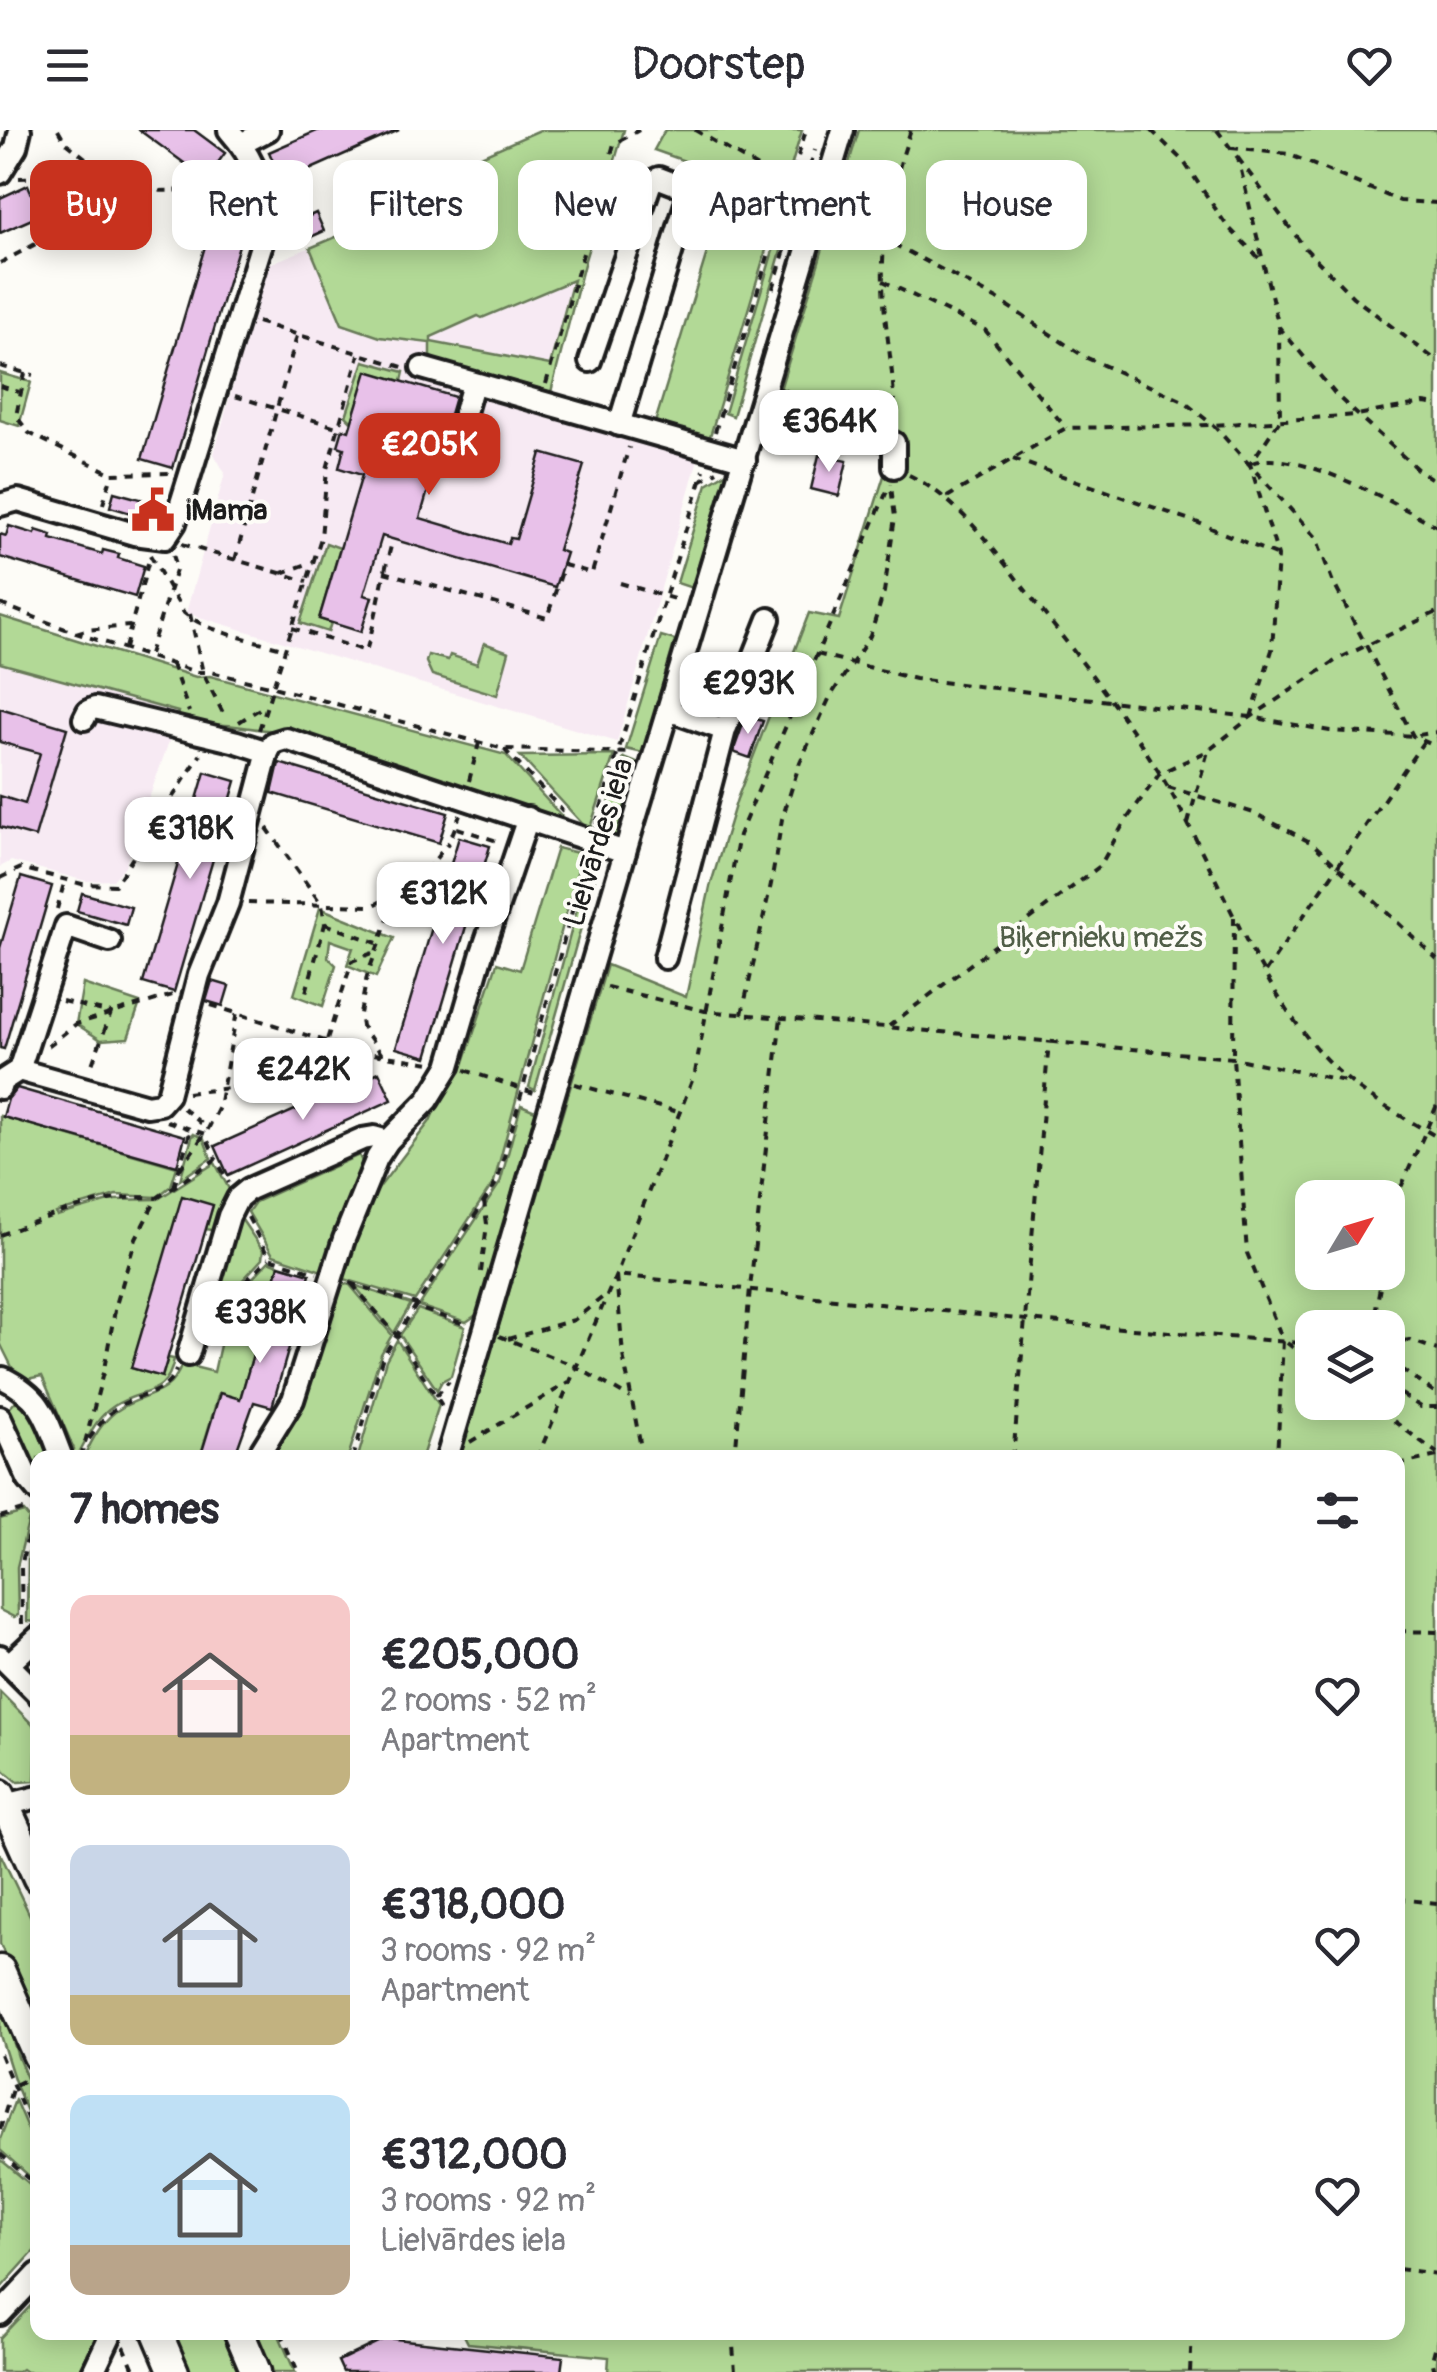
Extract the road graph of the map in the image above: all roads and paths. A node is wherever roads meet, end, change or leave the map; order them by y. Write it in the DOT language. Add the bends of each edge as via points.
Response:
graph roads {
  1 [pos="20,130"];
  2 [pos="58,130"];
  3 [pos="268,130"];
  4 [pos="639,130"];
  5 [pos="695,130"];
  6 [pos="806,130"];
  7 [pos="842,130"];
  8 [pos="912,130"];
  9 [pos="1151,130"];
  10 [pos="1216,130"];
  11 [pos="236,144"];
  12 [pos="816,146"];
  13 [pos="1230,148"];
  14 [pos="1238,158"];
  15 [pos="88,160"];
  16 [pos="746,160"];
  17 [pos="797,160"];
  18 [pos="812,160"];
  19 [pos="833,160"];
  20 [pos="901,160"];
  21 [pos="2,173"];
  22 [pos="30,176"];
  23 [pos="172,191"];
  24 [pos="152,192"];
  25 [pos="1437,203"];
  26 [pos="30,246"];
  27 [pos="260,250"];
  28 [pos="775,250"];
  29 [pos="784,250"];
  30 [pos="807,250"];
  31 [pos="885,250"];
  32 [pos="905,250"];
  33 [pos="1262,262"];
  34 [pos="0,263"];
  35 [pos="882,280"];
  36 [pos="773,289"];
  37 [pos="239,316"];
  38 [pos="1279,326"];
  39 [pos="298,336"];
  40 [pos="359,355"];
  41 [pos="1437,361"];
  42 [pos="590,362"];
  43 [pos="0,366"];
  44 [pos="422,368"];
  45 [pos="25,373"];
  46 [pos="33,375"];
  47 [pos="474,384"];
  48 [pos="0,386"];
  49 [pos="216,390"];
  50 [pos="21,393"];
  51 [pos="764,396"];
  52 [pos="541,403"];
  53 [pos="1437,405"];
  54 [pos="278,409"];
  55 [pos="1357,415"];
  56 [pos="1280,420"];
  57 [pos="1213,425"];
  58 [pos="340,428"];
  59 [pos="1066,428"];
  60 [pos="460,430"];
  61 [pos="626,430"];
  62 [pos="894,443"];
  63 [pos="726,455"];
  64 [pos="1013,458"];
  65 [pos="1250,464"];
  66 [pos="894,467"];
  67 [pos="190,472"];
  68 [pos="112,474"];
  69 [pos="1437,482"];
  70 [pos="947,497"];
  71 [pos="0,505"];
  72 [pos="97,523"];
  73 [pos="1437,526"];
  74 [pos="393,539"];
  75 [pos="169,546"];
  76 [pos="1278,556"];
  77 [pos="235,560"];
  78 [pos="313,562"];
  79 [pos="384,572"];
  80 [pos="282,574"];
  81 [pos="307,581"];
  82 [pos="620,583"];
  83 [pos="171,589"];
  84 [pos="665,596"];
  85 [pos="0,604"];
  86 [pos="700,607"];
  87 [pos="1437,612"];
  88 [pos="190,616"];
  89 [pos="769,619"];
  90 [pos="130,626"];
  91 [pos="292,628"];
  92 [pos="76,634"];
  93 [pos="1367,645"];
  94 [pos="124,648"];
  95 [pos="285,649"];
  96 [pos="817,654"];
  97 [pos="148,656"];
  98 [pos="852,663"];
  99 [pos="172,664"];
  100 [pos="202,673"];
  101 [pos="273,687"];
  102 [pos="1110,702"];
  103 [pos="268,704"];
  104 [pos="668,710"];
  105 [pos="1250,716"];
  106 [pos="84,719"];
  107 [pos="725,730"];
  108 [pos="1437,732"];
  109 [pos="200,734"];
  110 [pos="1413,736"];
  111 [pos="1424,741"];
  112 [pos="479,742"];
  113 [pos="1437,748"];
  114 [pos="262,750"];
  115 [pos="504,750"];
  116 [pos="1208,751"];
  117 [pos="618,752"];
  118 [pos="1160,773"];
  119 [pos="1168,788"];
  120 [pos="1197,794"];
  121 [pos="464,796"];
  122 [pos="253,807"];
  123 [pos="566,814"];
  124 [pos="528,818"];
  125 [pos="1188,823"];
  126 [pos="457,828"];
  127 [pos="592,840"];
  128 [pos="449,842"];
  129 [pos="505,843"];
  130 [pos="625,852"];
  131 [pos="1338,867"];
  132 [pos="0,878"];
  133 [pos="66,880"];
  134 [pos="402,897"];
  135 [pos="228,903"];
  136 [pos="322,905"];
  137 [pos="1234,912"];
  138 [pos="325,924"];
  139 [pos="66,926"];
  140 [pos="110,942"];
  141 [pos="378,944"];
  142 [pos="375,952"];
  143 [pos="666,958"];
  144 [pos="1437,959"];
  145 [pos="1265,972"];
  146 [pos="199,975"];
  147 [pos="588,982"];
  148 [pos="43,996"];
  149 [pos="305,996"];
  150 [pos="192,1001"];
  151 [pos="704,1011"];
  152 [pos="110,1012"];
  153 [pos="237,1012"];
  154 [pos="742,1014"];
  155 [pos="780,1017"];
  156 [pos="889,1026"];
  157 [pos="327,1040"];
  158 [pos="1049,1041"];
  159 [pos="47,1047"];
  160 [pos="362,1052"];
  161 [pos="382,1055"];
  162 [pos="1233,1058"];
  163 [pos="307,1064"];
  164 [pos="449,1066"];
  165 [pos="19,1070"];
  166 [pos="559,1080"];
  167 [pos="1351,1082"];
  168 [pos="0,1088"];
  169 [pos="224,1088"];
  170 [pos="523,1088"];
  171 [pos="82,1089"];
  172 [pos="537,1094"];
  173 [pos="168,1096"];
  174 [pos="1437,1105"];
  175 [pos="682,1113"];
  176 [pos="155,1116"];
  177 [pos="192,1129"];
  178 [pos="1424,1129"];
  179 [pos="206,1132"];
  180 [pos="1437,1137"];
  181 [pos="388,1141"];
  182 [pos="216,1159"];
  183 [pos="180,1169"];
  184 [pos="1404,1180"];
  185 [pos="174,1187"];
  186 [pos="484,1202"];
  187 [pos="0,1235"];
  188 [pos="616,1275"];
  189 [pos="481,1276"];
  190 [pos="342,1281"];
  191 [pos="750,1288"];
  192 [pos="607,1294"];
  193 [pos="416,1304"];
  194 [pos="199,1316"];
  195 [pos="1026,1320"];
  196 [pos="485,1332"];
  197 [pos="396,1336"];
  198 [pos="508,1339"];
  199 [pos="1283,1340"];
  200 [pos="1405,1341"];
  201 [pos="1295,1342"];
  202 [pos="1295,1349"];
  203 [pos="1437,1350"];
  204 [pos="184,1355"];
  205 [pos="574,1366"];
  206 [pos="1405,1372"];
  207 [pos="1,1378"];
  208 [pos="568,1382"];
  209 [pos="1437,1394"];
  210 [pos="1405,1396"];
  211 [pos="630,1398"];
  212 [pos="441,1404"];
  213 [pos="1437,1408"];
  214 [pos="0,1417"];
  215 [pos="1392,1420"];
  216 [pos="86,1442"];
  217 [pos="58,1450"];
  218 [pos="84,1450"];
  219 [pos="262,1450"];
  220 [pos="355,1450"];
  221 [pos="450,1450"];
  222 [pos="458,1450"];
  223 [pos="541,1450"];
  224 [pos="642,1450"];
  225 [pos="736,1450"];
  226 [pos="1014,1450"];
  227 [pos="1278,1450"];
  228 [pos="1437,1454"];
  229 [pos="1405,1463"];
  230 [pos="30,1484"];
  231 [pos="30,1503"];
  232 [pos="0,1517"];
  233 [pos="30,1527"];
  234 [pos="1405,1631"];
  235 [pos="1437,1632"];
  236 [pos="30,1636"];
  237 [pos="4,1660"];
  238 [pos="30,1686"];
  239 [pos="30,1797"];
  240 [pos="2,1801"];
  241 [pos="0,1844"];
  242 [pos="30,1861"];
  243 [pos="30,1871"];
  244 [pos="1405,1900"];
  245 [pos="1437,1903"];
  246 [pos="0,1970"];
  247 [pos="30,2038"];
  248 [pos="0,2054"];
  249 [pos="30,2078"];
  250 [pos="13,2086"];
  251 [pos="30,2125"];
  252 [pos="0,2129"];
  253 [pos="0,2154"];
  254 [pos="30,2179"];
  255 [pos="1405,2270"];
  256 [pos="1437,2274"];
  257 [pos="30,2282"];
  258 [pos="0,2314"];
  259 [pos="111,2340"];
  260 [pos="117,2340"];
  261 [pos="160,2340"];
  262 [pos="242,2340"];
  263 [pos="284,2340"];
  264 [pos="733,2340"];
  265 [pos="1192,2340"];
  266 [pos="1437,2342"];
  267 [pos="93,2372"];
  268 [pos="136,2372"];
  269 [pos="174,2372"];
  270 [pos="256,2372"];
  271 [pos="298,2372"];
  272 [pos="735,2372"];
  273 [pos="1190,2372"];
  274 [pos="1435,2372"];
  1 -- 21 [label="street"];
  2 -- 15 [label="path"];
  3 -- 11 [label="street"];
  4 -- 52 [label="path" via="614,144"];
  5 -- 16 [label="path"];
  6 -- 17 [label="path"];
  7 -- 19 [label="street, Lielvārdes iela"];
  8 -- 20 [label="path"];
  9 -- 33 [label="path"];
  10 -- 13 [label="path"];
  12 -- 18 [label="path"];
  13 -- 14 [label="path"];
  13 -- 25 [label="path" via="1288,154 1400,201"];
  14 -- 33 [label="path"];
  14 -- 41 [label="path" via="1305,248 1353,298"];
  21 -- 22 [label="path"];
  23 -- 24 [label="path"];
  26 -- 34 [label="path"];
  27 -- 37 [label="street"];
  28 -- 63 [label="path"];
  29 -- 36 [label="path"];
  30 -- 51 [label="street, Lielvārdes iela"];
  31 -- 35 [label="path"];
  32 -- 57 [label="path" via="1085,357 1183,401"];
  33 -- 38 [label="path"];
  35 -- 59 [label="path" via="985,330"];
  35 -- 62 [label="path" via="896,383"];
  37 -- 39 [label="path"];
  37 -- 49 [label="street"];
  38 -- 55 [label="path"];
  38 -- 56 [label="path"];
  39 -- 40 [label="path"];
  39 -- 54 [label="path"];
  40 -- 44 [label="path"];
  40 -- 58 [label="path"];
  42 -- 61 [label="street" via="651,182 659,178 685,188 688,197"];
  43 -- 45 [label="path"];
  44 -- 47 [label="street"];
  45 -- 46 [label="path"];
  45 -- 50 [label="path"];
  47 -- 52 [label="street"];
  47 -- 60 [label="street"];
  48 -- 50 [label="path"];
  49 -- 54 [label="path"];
  49 -- 67 [label="street"];
  50 -- 68 [label="path" via="16,416 29,432"];
  51 -- 62 [label="street"];
  51 -- 63 [label="street, Lielvārdes iela"];
  52 -- 61 [label="street"];
  53 -- 55 [label="path"];
  54 -- 58 [label="path"];
  54 -- 77 [label="path"];
  55 -- 56 [label="path"];
  55 -- 69 [label="path"];
  56 -- 57 [label="path"];
  56 -- 65 [label="path"];
  57 -- 59 [label="path"];
  57 -- 65 [label="path"];
  58 -- 78 [label="path"];
  59 -- 64 [label="path"];
  61 -- 63 [label="street"];
  61 -- 79 [label="path" via="592,573 564,566 548,618"];
  62 -- 66 [label="street"];
  63 -- 84 [label="path"];
  63 -- 86 [label="street, Lielvārdes iela"];
  64 -- 70 [label="path"];
  64 -- 76 [label="path"];
  65 -- 73 [label="path" via="1274,458 1366,488"];
  65 -- 76 [label="path"];
  65 -- 93 [label="path" via="1316,537"];
  66 -- 70 [label="path"];
  67 -- 68 [label="path"];
  67 -- 75 [label="street"];
  68 -- 72 [label="path"];
  70 -- 102 [label="path"];
  71 -- 72 [label="street" via="18,500"];
  72 -- 75 [label="street"];
  74 -- 79 [label="path"];
  75 -- 77 [label="path"];
  75 -- 83 [label="path" via="177,568"];
  76 -- 105 [label="path" via="1272,650"];
  77 -- 80 [label="path"];
  78 -- 80 [label="path"];
  78 -- 81 [label="path"];
  79 -- 91 [label="path" via="366,651"];
  80 -- 81 [label="path"];
  81 -- 91 [label="path"];
  82 -- 84 [label="path"];
  83 -- 88 [label="path"];
  83 -- 90 [label="path" via="150,555"];
  83 -- 97 [label="path"];
  84 -- 86 [label="path"];
  84 -- 117 [label="path"];
  85 -- 92 [label="path"];
  86 -- 104 [label="street, Lielvārdes iela"];
  87 -- 93 [label="path"];
  88 -- 95 [label="path"];
  88 -- 100 [label="path"];
  89 -- 107 [label="street"];
  90 -- 92 [label="path"];
  90 -- 94 [label="path"];
  91 -- 95 [label="path"];
  92 -- 94 [label="path"];
  93 -- 105 [label="path"];
  93 -- 110 [label="path"];
  94 -- 97 [label="path"];
  95 -- 101 [label="path"];
  96 -- 98 [label="path"];
  96 -- 98 [label="path" via="891,483 895,516 884,592 870,636"];
  96 -- 151 [label="path" via="738,835"];
  97 -- 99 [label="path"];
  98 -- 102 [label="path" via="915,680"];
  98 -- 154 [label="path" via="800,762 782,819"];
  99 -- 100 [label="path"];
  99 -- 109 [label="path"];
  100 -- 101 [label="path"];
  100 -- 103 [label="path" via="230,728"];
  101 -- 103 [label="path"];
  101 -- 112 [label="path"];
  102 -- 105 [label="path"];
  102 -- 118 [label="path"];
  103 -- 114 [label="path"];
  104 -- 107 [label="street"];
  104 -- 130 [label="street, Lielvārdes iela"];
  105 -- 110 [label="path" via="1330,731"];
  105 -- 116 [label="path"];
  106 -- 109 [label="street" via="95,708"];
  107 -- 143 [label="street"];
  108 -- 110 [label="path"];
  109 -- 114 [label="street"];
  109 -- 133 [label="path" via="204,751 115,885"];
  110 -- 111 [label="path"];
  111 -- 113 [label="path"];
  111 -- 131 [label="path"];
  112 -- 115 [label="path"];
  112 -- 121 [label="path"];
  114 -- 121 [label="street" via="286,739"];
  114 -- 122 [label="street"];
  115 -- 117 [label="path"];
  115 -- 123 [label="path"];
  116 -- 118 [label="path"];
  116 -- 120 [label="path"];
  117 -- 127 [label="path"];
  118 -- 119 [label="path"];
  118 -- 156 [label="path" via="1100,866"];
  119 -- 120 [label="path"];
  119 -- 125 [label="path"];
  120 -- 125 [label="path"];
  120 -- 131 [label="path" via="1312,843"];
  121 -- 124 [label="street"];
  122 -- 135 [label="street"];
  122 -- 136 [label="path"];
  124 -- 127 [label="street"];
  124 -- 164 [label="street"];
  125 -- 137 [label="path"];
  126 -- 129 [label="path"];
  127 -- 130 [label="street"];
  127 -- 170 [label="path"];
  128 -- 134 [label="path"];
  130 -- 147 [label="street, Lielvārdes iela"];
  131 -- 144 [label="path"];
  131 -- 145 [label="path"];
  132 -- 133 [label="path" via="21,868"];
  133 -- 139 [label="path" via="55,918"];
  134 -- 136 [label="path" via="372,906"];
  134 -- 141 [label="path"];
  135 -- 136 [label="path"];
  135 -- 146 [label="street"];
  136 -- 138 [label="path"];
  137 -- 145 [label="path"];
  137 -- 162 [label="path"];
  138 -- 141 [label="path"];
  138 -- 149 [label="path"];
  139 -- 140 [label="street"];
  139 -- 148 [label="street"];
  141 -- 142 [label="path"];
  142 -- 157 [label="path" via="352,960"];
  142 -- 161 [label="path" via="360,1014"];
  145 -- 167 [label="path" via="1314,1046"];
  146 -- 150 [label="street"];
  146 -- 152 [label="path" via="175,996"];
  147 -- 151 [label="path"];
  147 -- 166 [label="street, Lielvārdes iela"];
  148 -- 152 [label="path"];
  148 -- 165 [label="street"];
  150 -- 153 [label="path"];
  150 -- 173 [label="street"];
  151 -- 154 [label="path"];
  151 -- 175 [label="path"];
  152 -- 159 [label="path" via="76,1024"];
  152 -- 171 [label="path"];
  153 -- 157 [label="path"];
  153 -- 169 [label="path"];
  154 -- 155 [label="path"];
  155 -- 156 [label="path"];
  155 -- 191 [label="path"];
  156 -- 158 [label="path"];
  157 -- 160 [label="path"];
  157 -- 163 [label="path"];
  158 -- 162 [label="path"];
  158 -- 195 [label="path"];
  160 -- 161 [label="path"];
  160 -- 163 [label="path"];
  161 -- 164 [label="path"];
  162 -- 167 [label="path"];
  162 -- 199 [label="path" via="1248,1253"];
  163 -- 169 [label="path"];
  164 -- 170 [label="path"];
  164 -- 181 [label="street" via="428,1100"];
  165 -- 168 [label="street"];
  165 -- 171 [label="street"];
  166 -- 175 [label="path"];
  166 -- 196 [label="street, Lielvārdes iela"];
  167 -- 178 [label="path"];
  169 -- 173 [label="path"];
  169 -- 179 [label="path"];
  170 -- 172 [label="path"];
  170 -- 186 [label="path" via="497,1182"];
  171 -- 173 [label="street" via="147,1106"];
  173 -- 179 [label="path"];
  174 -- 178 [label="path"];
  175 -- 188 [label="path"];
  176 -- 177 [label="path"];
  177 -- 179 [label="path"];
  177 -- 183 [label="path"];
  178 -- 180 [label="path"];
  178 -- 184 [label="path"];
  179 -- 182 [label="path"];
  179 -- 183 [label="path"];
  181 -- 190 [label="street" via="360,1196"];
  181 -- 194 [label="street" via="362,1139 238,1198"];
  183 -- 185 [label="path"];
  186 -- 189 [label="path"];
  186 -- 193 [label="path"];
  187 -- 216 [label="path" via="121,1196 157,1198 125,1272"];
  188 -- 191 [label="path"];
  188 -- 192 [label="path"];
  188 -- 211 [label="path"];
  190 -- 193 [label="path"];
  190 -- 194 [label="path" via="269,1258 218,1310"];
  190 -- 197 [label="path"];
  190 -- 219 [label="street" via="294,1400"];
  191 -- 195 [label="path"];
  191 -- 225 [label="path"];
  192 -- 198 [label="path" via="574,1320"];
  192 -- 205 [label="path"];
  193 -- 196 [label="path"];
  193 -- 197 [label="path"];
  194 -- 204 [label="street"];
  195 -- 199 [label="path"];
  195 -- 226 [label="path"];
  196 -- 198 [label="path"];
  196 -- 221 [label="street, Lielvārdes iela"];
  197 -- 212 [label="path"];
  197 -- 220 [label="path" via="383,1356"];
  198 -- 205 [label="path"];
  199 -- 201 [label="path"];
  199 -- 202 [label="path"];
  199 -- 227 [label="path"];
  200 -- 203 [label="path"];
  204 -- 216 [label="path" via="164,1388 122,1404"];
  205 -- 208 [label="path"];
  205 -- 211 [label="path"];
  206 -- 209 [label="path"];
  207 -- 217 [label="street" via="38,1404"];
  208 -- 222 [label="path"];
  208 -- 223 [label="path"];
  210 -- 213 [label="path"];
  211 -- 224 [label="path"];
  214 -- 230 [label="street"];
  215 -- 228 [label="path"];
  216 -- 218 [label="path"];
  228 -- 229 [label="path"];
  231 -- 232 [label="path"];
  233 -- 236 [label="path" via="21,1568"];
  234 -- 235 [label="path"];
  236 -- 237 [label="street"];
  237 -- 238 [label="street"];
  239 -- 240 [label="street"];
  240 -- 242 [label="main road"];
  241 -- 243 [label="main road"];
  244 -- 245 [label="path"];
  246 -- 247 [label="main road"];
  248 -- 250 [label="path"];
  249 -- 250 [label="path"];
  250 -- 251 [label="path"];
  250 -- 252 [label="path"];
  253 -- 254 [label="path"];
  255 -- 256 [label="path"];
  257 -- 258 [label="street"];
  259 -- 267 [label="street"];
  260 -- 268 [label="path"];
  261 -- 269 [label="main road"];
  262 -- 270 [label="main road"];
  263 -- 271 [label="path"];
  264 -- 272 [label="path"];
  265 -- 273 [label="path"];
  266 -- 274 [label="path"];
}
